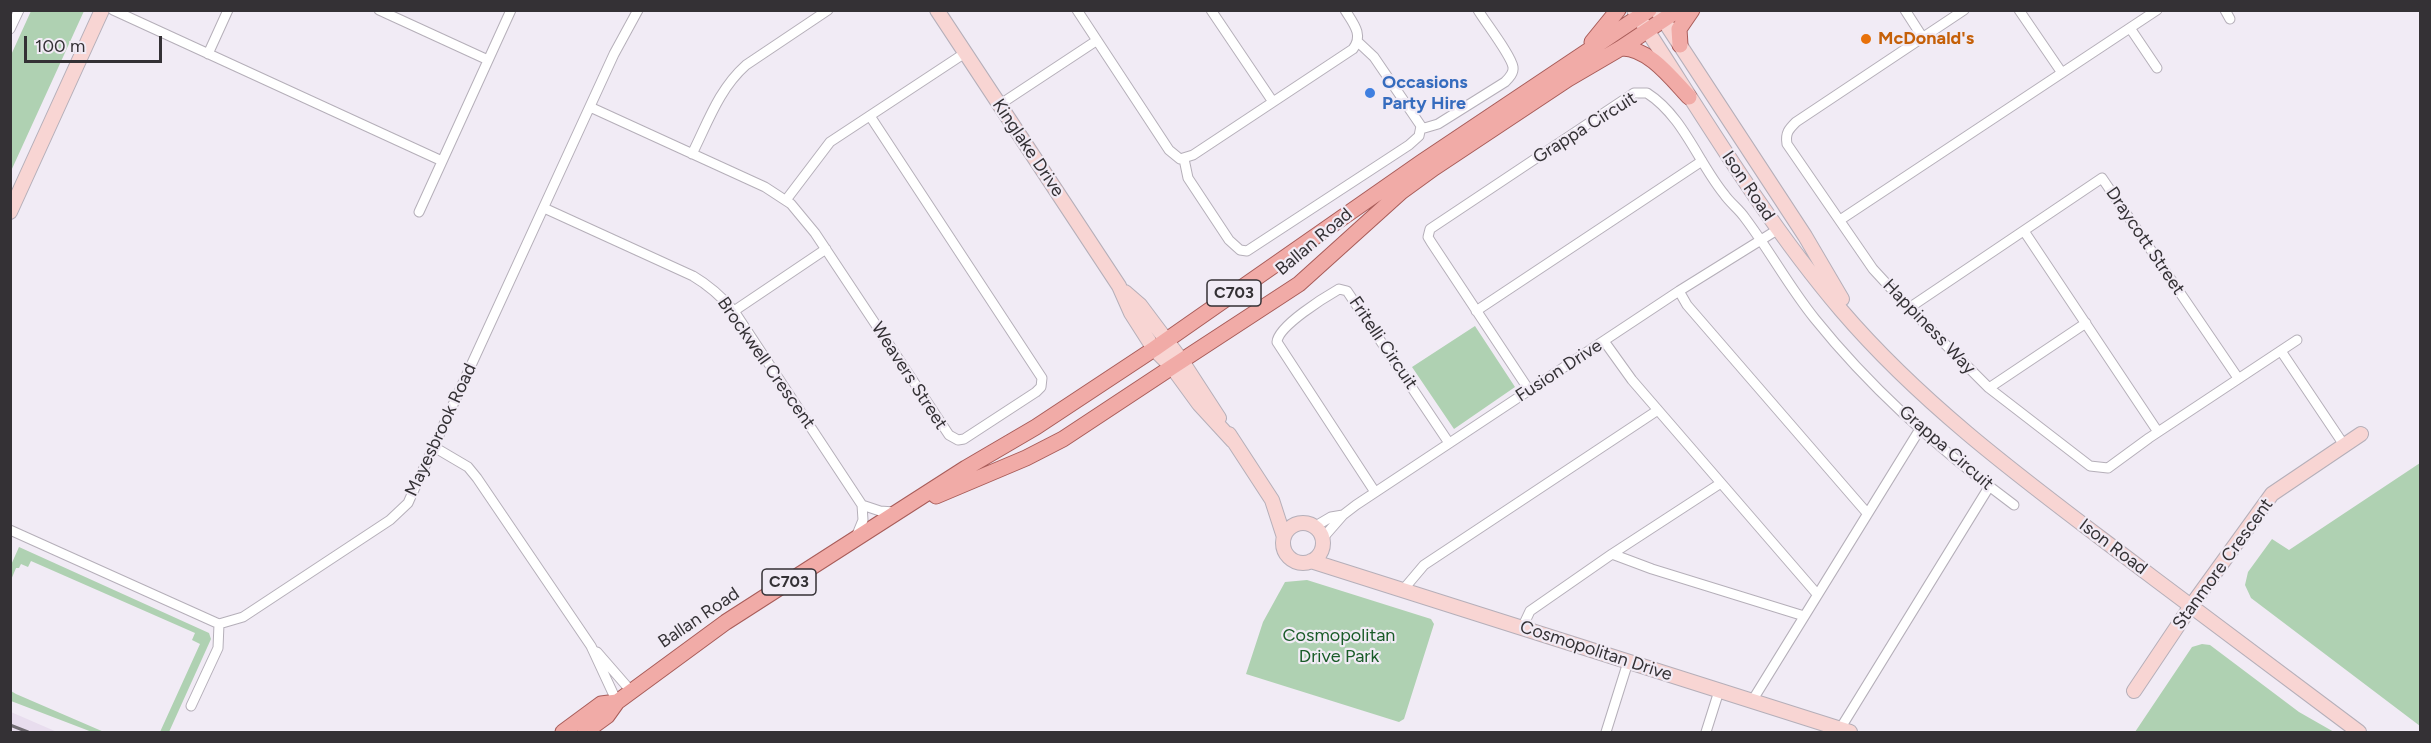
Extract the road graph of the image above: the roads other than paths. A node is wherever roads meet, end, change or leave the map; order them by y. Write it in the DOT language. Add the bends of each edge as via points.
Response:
graph roads {
  1 [pos="19,10"];
  2 [pos="102,10"];
  3 [pos="113,10"];
  4 [pos="228,10"];
  5 [pos="379,10"];
  6 [pos="511,10"];
  7 [pos="638,10"];
  8 [pos="828,10"];
  9 [pos="937,10"];
  10 [pos="1077,10"];
  11 [pos="1211,10"];
  12 [pos="1345,10"];
  13 [pos="1478,10"];
  14 [pos="1618,10"];
  15 [pos="1678,10"];
  16 [pos="1692,10"];
  17 [pos="1905,10"];
  18 [pos="1964,10"];
  19 [pos="2019,10"];
  20 [pos="2157,10"];
  21 [pos="1660,15"];
  22 [pos="1642,17"];
  23 [pos="2130,28"];
  24 [pos="10,29"];
  25 [pos="1923,38"];
  26 [pos="1096,41"];
  27 [pos="1359,42"];
  28 [pos="1680,45"];
  29 [pos="1621,48"];
  30 [pos="965,53"];
  31 [pos="208,54"];
  32 [pos="488,60"];
  33 [pos="1576,60"];
  34 [pos="2157,68"];
  35 [pos="2061,73"];
  36 [pos="1689,96"];
  37 [pos="1273,102"];
  38 [pos="999,105"];
  39 [pos="590,107"];
  40 [pos="870,116"];
  41 [pos="1421,129"];
  42 [pos="692,154"];
  43 [pos="1184,159"];
  44 [pos="442,161"];
  45 [pos="1702,161"];
  46 [pos="786,200"];
  47 [pos="544,208"];
  48 [pos="1787,209"];
  49 [pos="10,212"];
  50 [pos="419,212"];
  51 [pos="1840,220"];
  52 [pos="1777,230"];
  53 [pos="2024,231"];
  54 [pos="1761,240"];
  55 [pos="825,249"];
  56 [pos="1679,291"];
  57 [pos="1909,308"];
  58 [pos="734,311"];
  59 [pos="1476,311"];
  60 [pos="2086,324"];
  61 [pos="2297,340"];
  62 [pos="1604,341"];
  63 [pos="1160,345"];
  64 [pos="1878,350"];
  65 [pos="2281,351"];
  66 [pos="1177,364"];
  67 [pos="2238,378"];
  68 [pos="1989,388"];
  69 [pos="1529,390"];
  70 [pos="1658,410"];
  71 [pos="1920,429"];
  72 [pos="2158,432"];
  73 [pos="2361,434"];
  74 [pos="1233,441"];
  75 [pos="1449,443"];
  76 [pos="2344,445"];
  77 [pos="434,447"];
  78 [pos="1721,483"];
  79 [pos="1989,487"];
  80 [pos="1376,492"];
  81 [pos="1272,500"];
  82 [pos="862,505"];
  83 [pos="2014,505"];
  84 [pos="898,512"];
  85 [pos="1867,513"];
  86 [pos="1343,515"];
  87 [pos="1299,524"];
  88 [pos="1314,527"];
  89 [pos="10,530"];
  90 [pos="1284,537"];
  91 [pos="855,540"];
  92 [pos="1322,544"];
  93 [pos="1612,554"];
  94 [pos="1311,561"];
  95 [pos="1342,569"];
  96 [pos="1402,591"];
  97 [pos="1817,594"];
  98 [pos="2191,606"];
  99 [pos="1804,616"];
  100 [pos="219,624"];
  101 [pos="1522,628"];
  102 [pos="591,646"];
  103 [pos="1628,662"];
  104 [pos="631,691"];
  105 [pos="1719,691"];
  106 [pos="2133,691"];
  107 [pos="1752,701"];
  108 [pos="617,702"];
  109 [pos="191,706"];
  110 [pos="1845,731"];
  111 [pos="563,732"];
  112 [pos="585,732"];
  113 [pos="1606,732"];
  114 [pos="1706,732"];
  115 [pos="2360,732"];
  1 -- 24 [label="street"];
  2 -- 49 [label="street"];
  3 -- 31 [label="street"];
  4 -- 31 [label="street"];
  5 -- 32 [label="street"];
  6 -- 32 [label="street"];
  7 -- 39 [label="street, Mayesbrook Road"];
  8 -- 42 [label="street" via="735,75 718,99"];
  9 -- 30 [label="street, Kinglake Drive"];
  10 -- 26 [label="street"];
  11 -- 37 [label="street"];
  12 -- 27 [label="street"];
  13 -- 41 [label="street" via="1510,59 1513,74 1438,124"];
  14 -- 33 [label="main road"];
  15 -- 21 [label="main road, Ballan Road / C703"];
  16 -- 28 [label="main road" via="1679,29"];
  17 -- 25 [label="street"];
  18 -- 25 [label="street, Happiness Way"];
  19 -- 35 [label="street"];
  20 -- 23 [label="street"];
  21 -- 22 [label="main road, Ballan Road / C703"];
  21 -- 28 [label="street, Ison Road"];
  22 -- 29 [label="main road, Ballan Road / C703"];
  22 -- 33 [label="main road, Ballan Road / C703"];
  22 -- 36 [label="street, Ison Road"];
  23 -- 34 [label="street"];
  23 -- 35 [label="street"];
  25 -- 51 [label="street, Happiness Way" via="1796,122 1787,133 1787,144"];
  26 -- 38 [label="street"];
  26 -- 43 [label="street" via="1169,150"];
  27 -- 37 [label="street"];
  27 -- 41 [label="street" via="1374,57"];
  28 -- 48 [label="street, Ison Road"];
  29 -- 36 [label="main road" via="1637,50"];
  29 -- 66 [label="main road, Ballan Road / C703" via="1434,168 1401,192 1299,284"];
  30 -- 38 [label="street, Kinglake Drive"];
  30 -- 40 [label="street"];
  31 -- 44 [label="street"];
  32 -- 44 [label="street"];
  33 -- 63 [label="main road, Ballan Road / C703" via="1413,168"];
  35 -- 51 [label="street"];
  36 -- 52 [label="street, Ison Road"];
  37 -- 43 [label="street"];
  38 -- 63 [label="street, Kinglake Drive" via="1119,286 1131,314"];
  39 -- 42 [label="street, Weavers Street"];
  39 -- 47 [label="street, Mayesbrook Road"];
  40 -- 46 [label="street" via="830,142"];
  40 -- 55 [label="street, Weavers Street" via="1040,372 1041,387 971,435 958,440 948,435"];
  41 -- 43 [label="street" via="1409,145 1247,251 1229,240 1188,178"];
  42 -- 46 [label="street, Weavers Street"];
  44 -- 50 [label="street"];
  45 -- 54 [label="street, Grappa Circuit"];
  45 -- 59 [label="street"];
  45 -- 59 [label="street, Grappa Circuit" via="1671,115 1647,93 1634,93 1430,229 1428,237"];
  46 -- 55 [label="street, Weavers Street"];
  47 -- 58 [label="street, Brockwell Crescent" via="693,276"];
  47 -- 77 [label="street, Mayesbrook Road"];
  48 -- 52 [label="street" via="1786,220"];
  48 -- 64 [label="street, Ison Road"];
  51 -- 57 [label="street, Happiness Way" via="1874,269"];
  52 -- 54 [label="street, Fusion Drive"];
  52 -- 64 [label="street, Ison Road" via="1841,311"];
  53 -- 57 [label="street, Draycott Street"];
  53 -- 60 [label="street"];
  53 -- 67 [label="street, Draycott Street" via="2102,178"];
  54 -- 56 [label="street, Fusion Drive"];
  54 -- 71 [label="street, Grappa Circuit" via="1815,319"];
  55 -- 58 [label="street"];
  56 -- 62 [label="street, Fusion Drive"];
  56 -- 85 [label="street"];
  57 -- 68 [label="street, Happiness Way"];
  58 -- 82 [label="street, Brockwell Crescent"];
  59 -- 69 [label="street, Grappa Circuit"];
  60 -- 68 [label="street"];
  60 -- 72 [label="street"];
  61 -- 65 [label="street, Happiness Way"];
  62 -- 69 [label="street, Fusion Drive"];
  62 -- 70 [label="street"];
  63 -- 66 [label="street"];
  63 -- 84 [label="main road, Ballan Road / C703"];
  64 -- 98 [label="street, Ison Road" via="1917,391 1976,442"];
  65 -- 67 [label="street, Happiness Way"];
  65 -- 76 [label="street"];
  66 -- 74 [label="street" via="1199,404"];
  66 -- 74 [label="street" via="1199,383"];
  66 -- 84 [label="main road, Ballan Road / C703" via="1026,458"];
  67 -- 72 [label="street, Happiness Way"];
  68 -- 72 [label="street, Happiness Way" via="2090,466 2108,468"];
  69 -- 75 [label="street, Fusion Drive"];
  70 -- 78 [label="street"];
  70 -- 96 [label="street" via="1424,565"];
  71 -- 79 [label="street, Grappa Circuit"];
  71 -- 85 [label="street"];
  73 -- 76 [label="street, Stanmore Crescent"];
  74 -- 81 [label="street"];
  75 -- 80 [label="street, Fusion Drive"];
  75 -- 80 [label="street, Fritelli Circuit" via="1350,294 1343,289 1335,291 1306,310 1281,332 1277,342"];
  76 -- 98 [label="street, Stanmore Crescent" via="2272,495"];
  77 -- 100 [label="street, Mayesbrook Road" via="412,494 390,520 243,617"];
  77 -- 102 [label="street" via="462,463 477,478"];
  78 -- 93 [label="street"];
  78 -- 97 [label="street"];
  79 -- 83 [label="street, Grappa Circuit"];
  79 -- 110 [label="street"];
  80 -- 86 [label="street, Fusion Drive"];
  81 -- 87 [label="street"];
  81 -- 90 [label="street"];
  82 -- 84 [label="street"];
  82 -- 91 [label="street" via="863,520"];
  84 -- 91 [label="main road, Ballan Road / C703"];
  85 -- 97 [label="street"];
  86 -- 88 [label="street, Fusion Drive"];
  86 -- 92 [label="street, Fusion Drive"];
  87 -- 88 [label="street"];
  87 -- 90 [label="street"];
  88 -- 92 [label="street"];
  89 -- 100 [label="street"];
  90 -- 94 [label="street" via="1283,547 1288,556 1296,562"];
  91 -- 104 [label="main road, Ballan Road / C703" via="726,622"];
  92 -- 94 [label="street"];
  92 -- 95 [label="street, Cosmopolitan Drive"];
  93 -- 99 [label="street"];
  93 -- 101 [label="street" via="1530,611"];
  94 -- 95 [label="street, Cosmopolitan Drive"];
  95 -- 96 [label="street, Cosmopolitan Drive"];
  96 -- 101 [label="street, Cosmopolitan Drive"];
  97 -- 99 [label="street"];
  98 -- 106 [label="street, Stanmore Crescent"];
  98 -- 115 [label="street, Ison Road"];
  99 -- 107 [label="street"];
  100 -- 109 [label="street" via="218,648"];
  101 -- 103 [label="street, Cosmopolitan Drive"];
  102 -- 104 [label="street"];
  102 -- 108 [label="street"];
  103 -- 105 [label="street, Cosmopolitan Drive"];
  103 -- 113 [label="street"];
  104 -- 108 [label="main road, Ballan Road / C703"];
  105 -- 107 [label="street, Cosmopolitan Drive"];
  105 -- 114 [label="street"];
  107 -- 110 [label="street, Cosmopolitan Drive"];
  108 -- 111 [label="main road, Ballan Road / C703" via="601,704"];
  108 -- 112 [label="main road, Ballan Road / C703" via="607,716"];
}
